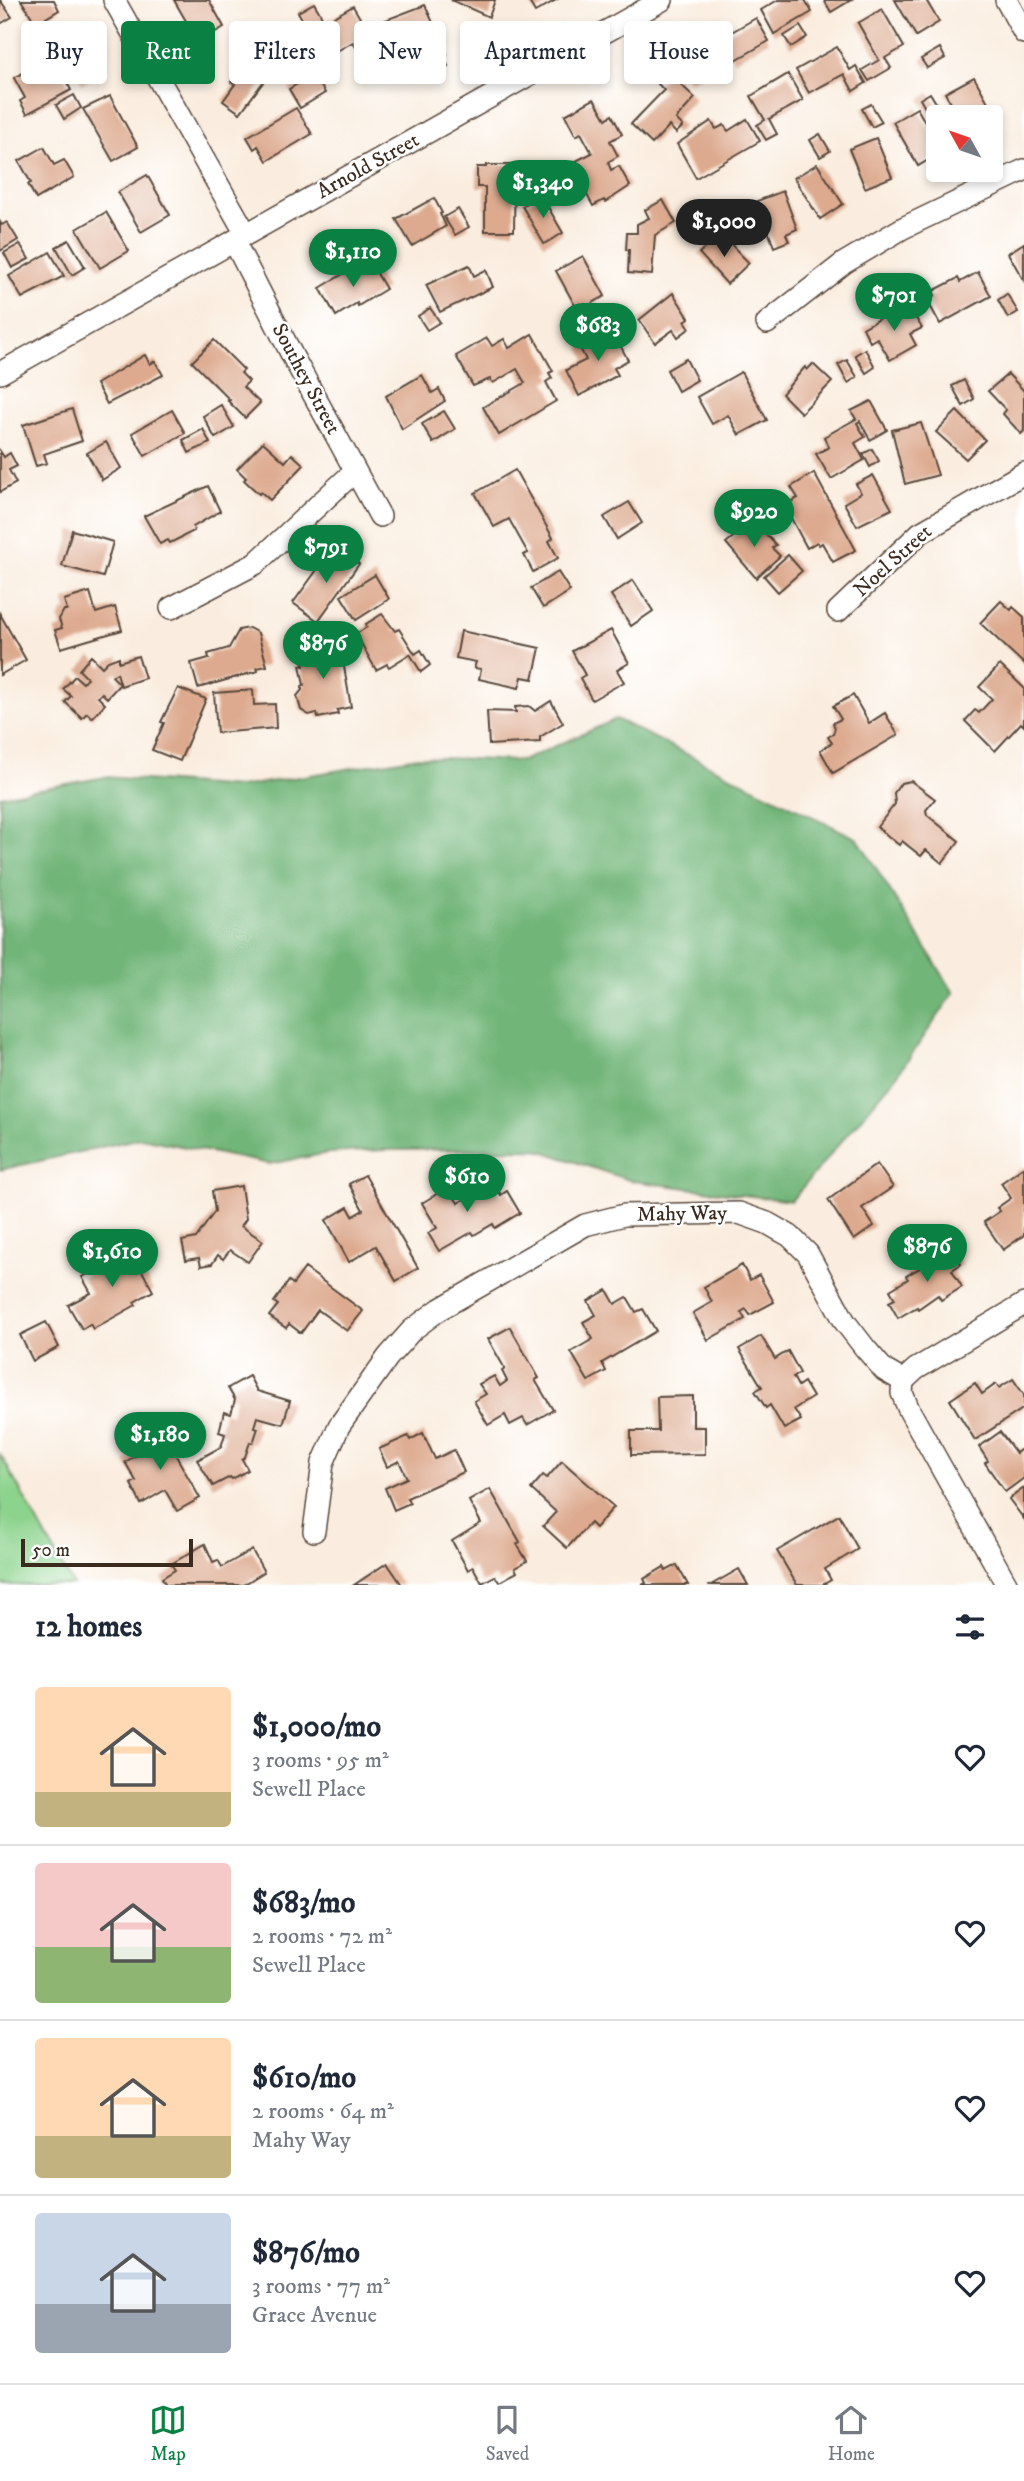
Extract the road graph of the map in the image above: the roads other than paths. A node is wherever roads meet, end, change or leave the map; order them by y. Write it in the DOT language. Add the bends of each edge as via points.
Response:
graph roads {
  1 [pos="114,0"];
  2 [pos="662,0"];
  3 [pos="1006,0"];
  4 [pos="1024,33"];
  5 [pos="1024,170"];
  6 [pos="240,238"];
  7 [pos="767,323"];
  8 [pos="0,373"];
  9 [pos="355,471"];
  10 [pos="1024,473"];
  11 [pos="380,516"];
  12 [pos="171,608"];
  13 [pos="838,611"];
  14 [pos="1024,1304"];
  15 [pos="903,1381"];
  16 [pos="314,1531"];
  17 [pos="1006,1585"];
  1 -- 6 [label="street, Southey Street"];
  2 -- 6 [label="street, Arnold Street"];
  3 -- 4 [label="street"];
  5 -- 7 [label="street" via="844,262"];
  6 -- 8 [label="street, Arnold Street"];
  6 -- 9 [label="street, Southey Street" via="293,357"];
  9 -- 11 [label="street, Southey Street"];
  9 -- 12 [label="street" via="255,564"];
  10 -- 13 [label="street, Noel Street" via="920,533"];
  14 -- 15 [label="street"];
  15 -- 16 [label="street, Mahy Way" via="884,1370 864,1348 808,1254 790,1236 739,1213 606,1217 440,1309 412,1330 339,1426 323,1463"];
  15 -- 17 [label="street" via="909,1410"];
}
